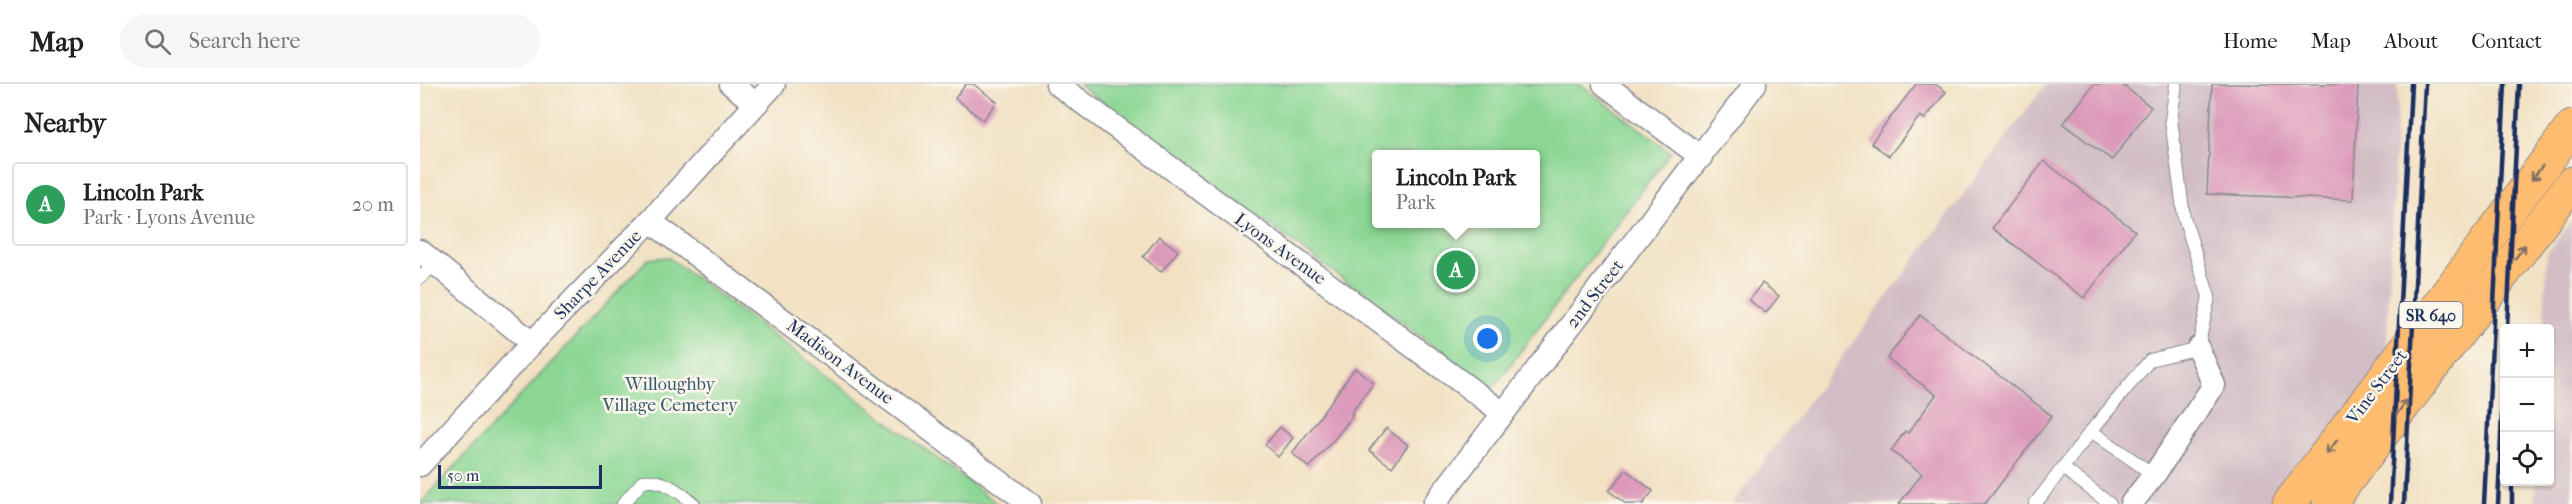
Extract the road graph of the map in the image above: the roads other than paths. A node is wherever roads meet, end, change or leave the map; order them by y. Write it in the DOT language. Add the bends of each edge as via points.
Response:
graph roads {
  1 [pos="731,84"];
  2 [pos="774,84"];
  3 [pos="1057,84"];
  4 [pos="1604,84"];
  5 [pos="1755,84"];
  6 [pos="2176,84"];
  7 [pos="756,104"];
  8 [pos="2572,127"];
  9 [pos="1701,157"];
  10 [pos="2572,183"];
  11 [pos="650,221"];
  12 [pos="425,265"];
  13 [pos="532,343"];
  14 [pos="2198,348"];
  15 [pos="1503,413"];
  16 [pos="2091,431"];
  17 [pos="420,465"];
  18 [pos="2063,468"];
  19 [pos="2154,475"];
  20 [pos="623,504"];
  21 [pos="694,504"];
  22 [pos="1030,504"];
  23 [pos="1434,504"];
  24 [pos="2035,504"];
  25 [pos="2109,504"];
  26 [pos="2131,504"];
  27 [pos="2289,504"];
  28 [pos="2329,504"];
  1 -- 7 [label="street"];
  2 -- 7 [label="street, Sharpe Avenue"];
  3 -- 15 [label="street, Lyons Avenue"];
  4 -- 9 [label="street"];
  5 -- 9 [label="street, 2nd Street"];
  6 -- 14 [label="lane" via="2171,120 2184,217 2209,297"];
  7 -- 11 [label="street, Sharpe Avenue"];
  8 -- 27 [label="main road, Vine Street / SR 640, one-way"];
  9 -- 15 [label="street, 2nd Street"];
  28 -- 10 [label="main road, Vine Street / SR 640, one-way"];
  11 -- 13 [label="street, Sharpe Avenue"];
  11 -- 22 [label="street, Madison Avenue"];
  12 -- 13 [label="street"];
  13 -- 17 [label="street, Sharpe Avenue"];
  14 -- 16 [label="lane" via="2150,360"];
  14 -- 19 [label="street" via="2214,385"];
  15 -- 23 [label="street, 2nd Street"];
  16 -- 18 [label="lane"];
  16 -- 19 [label="lane"];
  18 -- 24 [label="lane"];
  18 -- 25 [label="lane"];
  19 -- 26 [label="street"];
  20 -- 21 [label="lane" via="643,481 652,480 669,485"];
}
